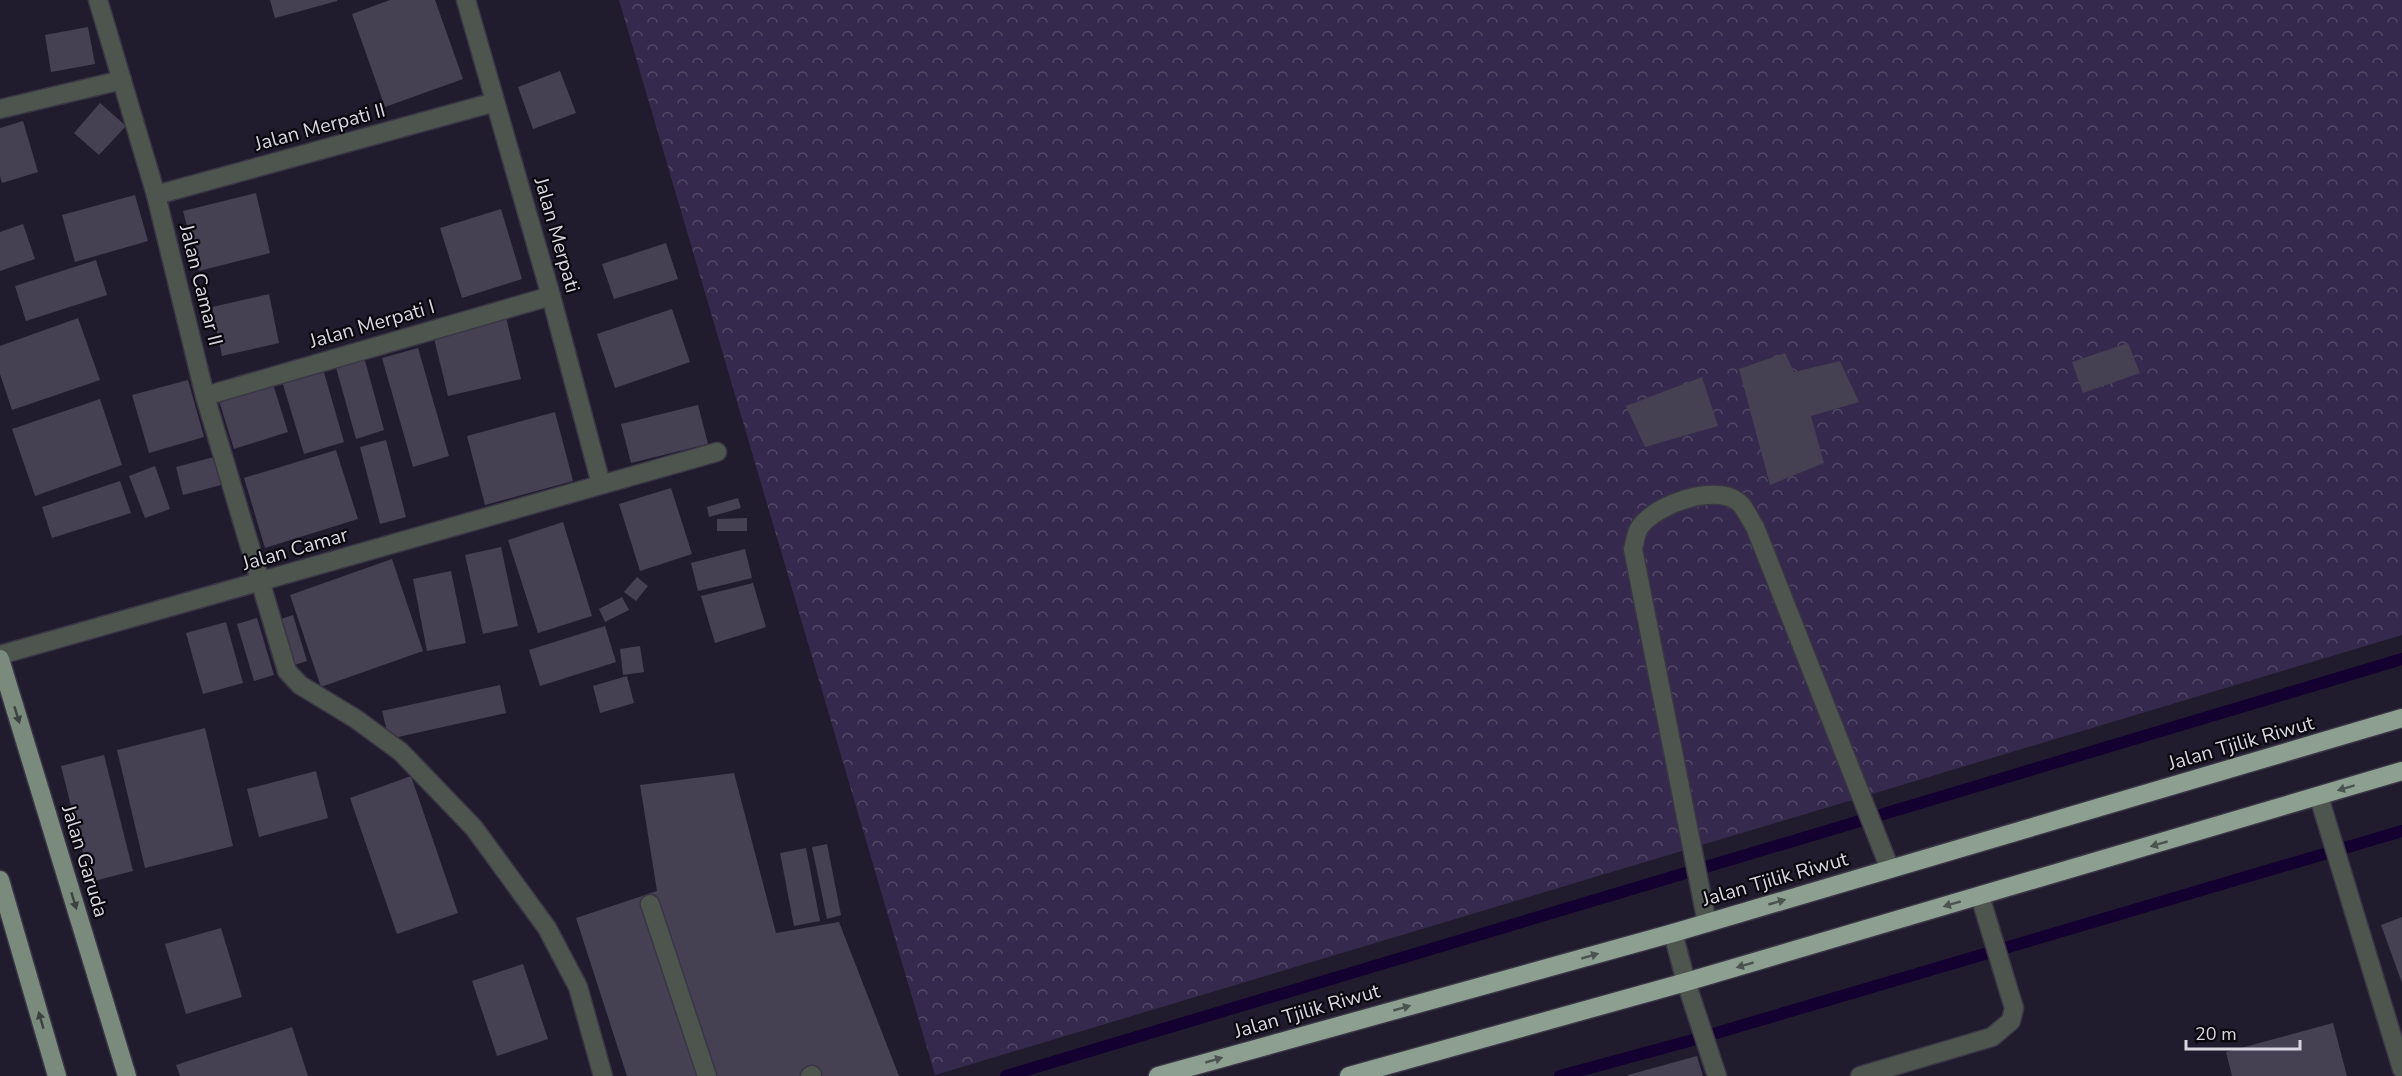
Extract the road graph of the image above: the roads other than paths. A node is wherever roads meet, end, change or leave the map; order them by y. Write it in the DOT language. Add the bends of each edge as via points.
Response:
graph roads {
  1 [pos="98,0"];
  2 [pos="466,0"];
  3 [pos="122,80"];
  4 [pos="495,102"];
  5 [pos="0,109"];
  6 [pos="156,195"];
  7 [pos="551,296"];
  8 [pos="205,396"];
  9 [pos="717,452"];
  10 [pos="601,484"];
  11 [pos="261,582"];
  12 [pos="0,657"];
  13 [pos="2402,718"];
  14 [pos="2402,771"];
  15 [pos="2319,797"];
  16 [pos="1890,869"];
  17 [pos="0,880"];
  18 [pos="1980,896"];
  19 [pos="650,904"];
  20 [pos="1707,923"];
  21 [pos="1673,933"];
  22 [pos="1686,982"];
  23 [pos="2402,1069"];
  24 [pos="57,1076"];
  25 [pos="127,1076"];
  26 [pos="603,1076"];
  27 [pos="707,1076"];
  28 [pos="1158,1076"];
  29 [pos="1349,1076"];
  30 [pos="1717,1076"];
  31 [pos="1860,1076"];
  1 -- 3 [label="street, Jalan Camar II"];
  2 -- 4 [label="street, Jalan Merpati"];
  3 -- 5 [label="street"];
  3 -- 6 [label="street, Jalan Camar II"];
  4 -- 6 [label="street, Jalan Merpati II"];
  4 -- 7 [label="street, Jalan Merpati"];
  6 -- 8 [label="street, Jalan Camar II"];
  7 -- 8 [label="street, Jalan Merpati I"];
  7 -- 10 [label="street, Jalan Merpati"];
  8 -- 11 [label="street, Jalan Camar II"];
  9 -- 10 [label="street, Jalan Camar"];
  10 -- 11 [label="street, Jalan Camar"];
  11 -- 12 [label="street, Jalan Camar"];
  11 -- 26 [label="street, Jalan Camar II" via="287,671 300,685 401,752 474,828 547,928 578,987"];
  12 -- 25 [label="main road, Jalan Garuda, one-way"];
  13 -- 16 [label="highway, Jalan Tjilik Riwut"];
  14 -- 15 [label="highway, one-way"];
  15 -- 18 [label="highway, one-way"];
  15 -- 23 [label="street"];
  20 -- 16 [label="highway, Jalan Tjilik Riwut, one-way"];
  16 -- 20 [label="street" via="1755,527 1738,501 1722,495 1697,496 1664,508 1640,527 1633,549"];
  24 -- 17 [label="main road, one-way"];
  18 -- 22 [label="highway, one-way"];
  18 -- 31 [label="street" via="2014,1008 2011,1021 1992,1037"];
  19 -- 27 [label="street"];
  20 -- 21 [label="highway, Jalan Tjilik Riwut"];
  21 -- 22 [label="street"];
  28 -- 21 [label="highway, Jalan Tjilik Riwut, one-way"];
  22 -- 29 [label="highway"];
  22 -- 30 [label="street"];
}
